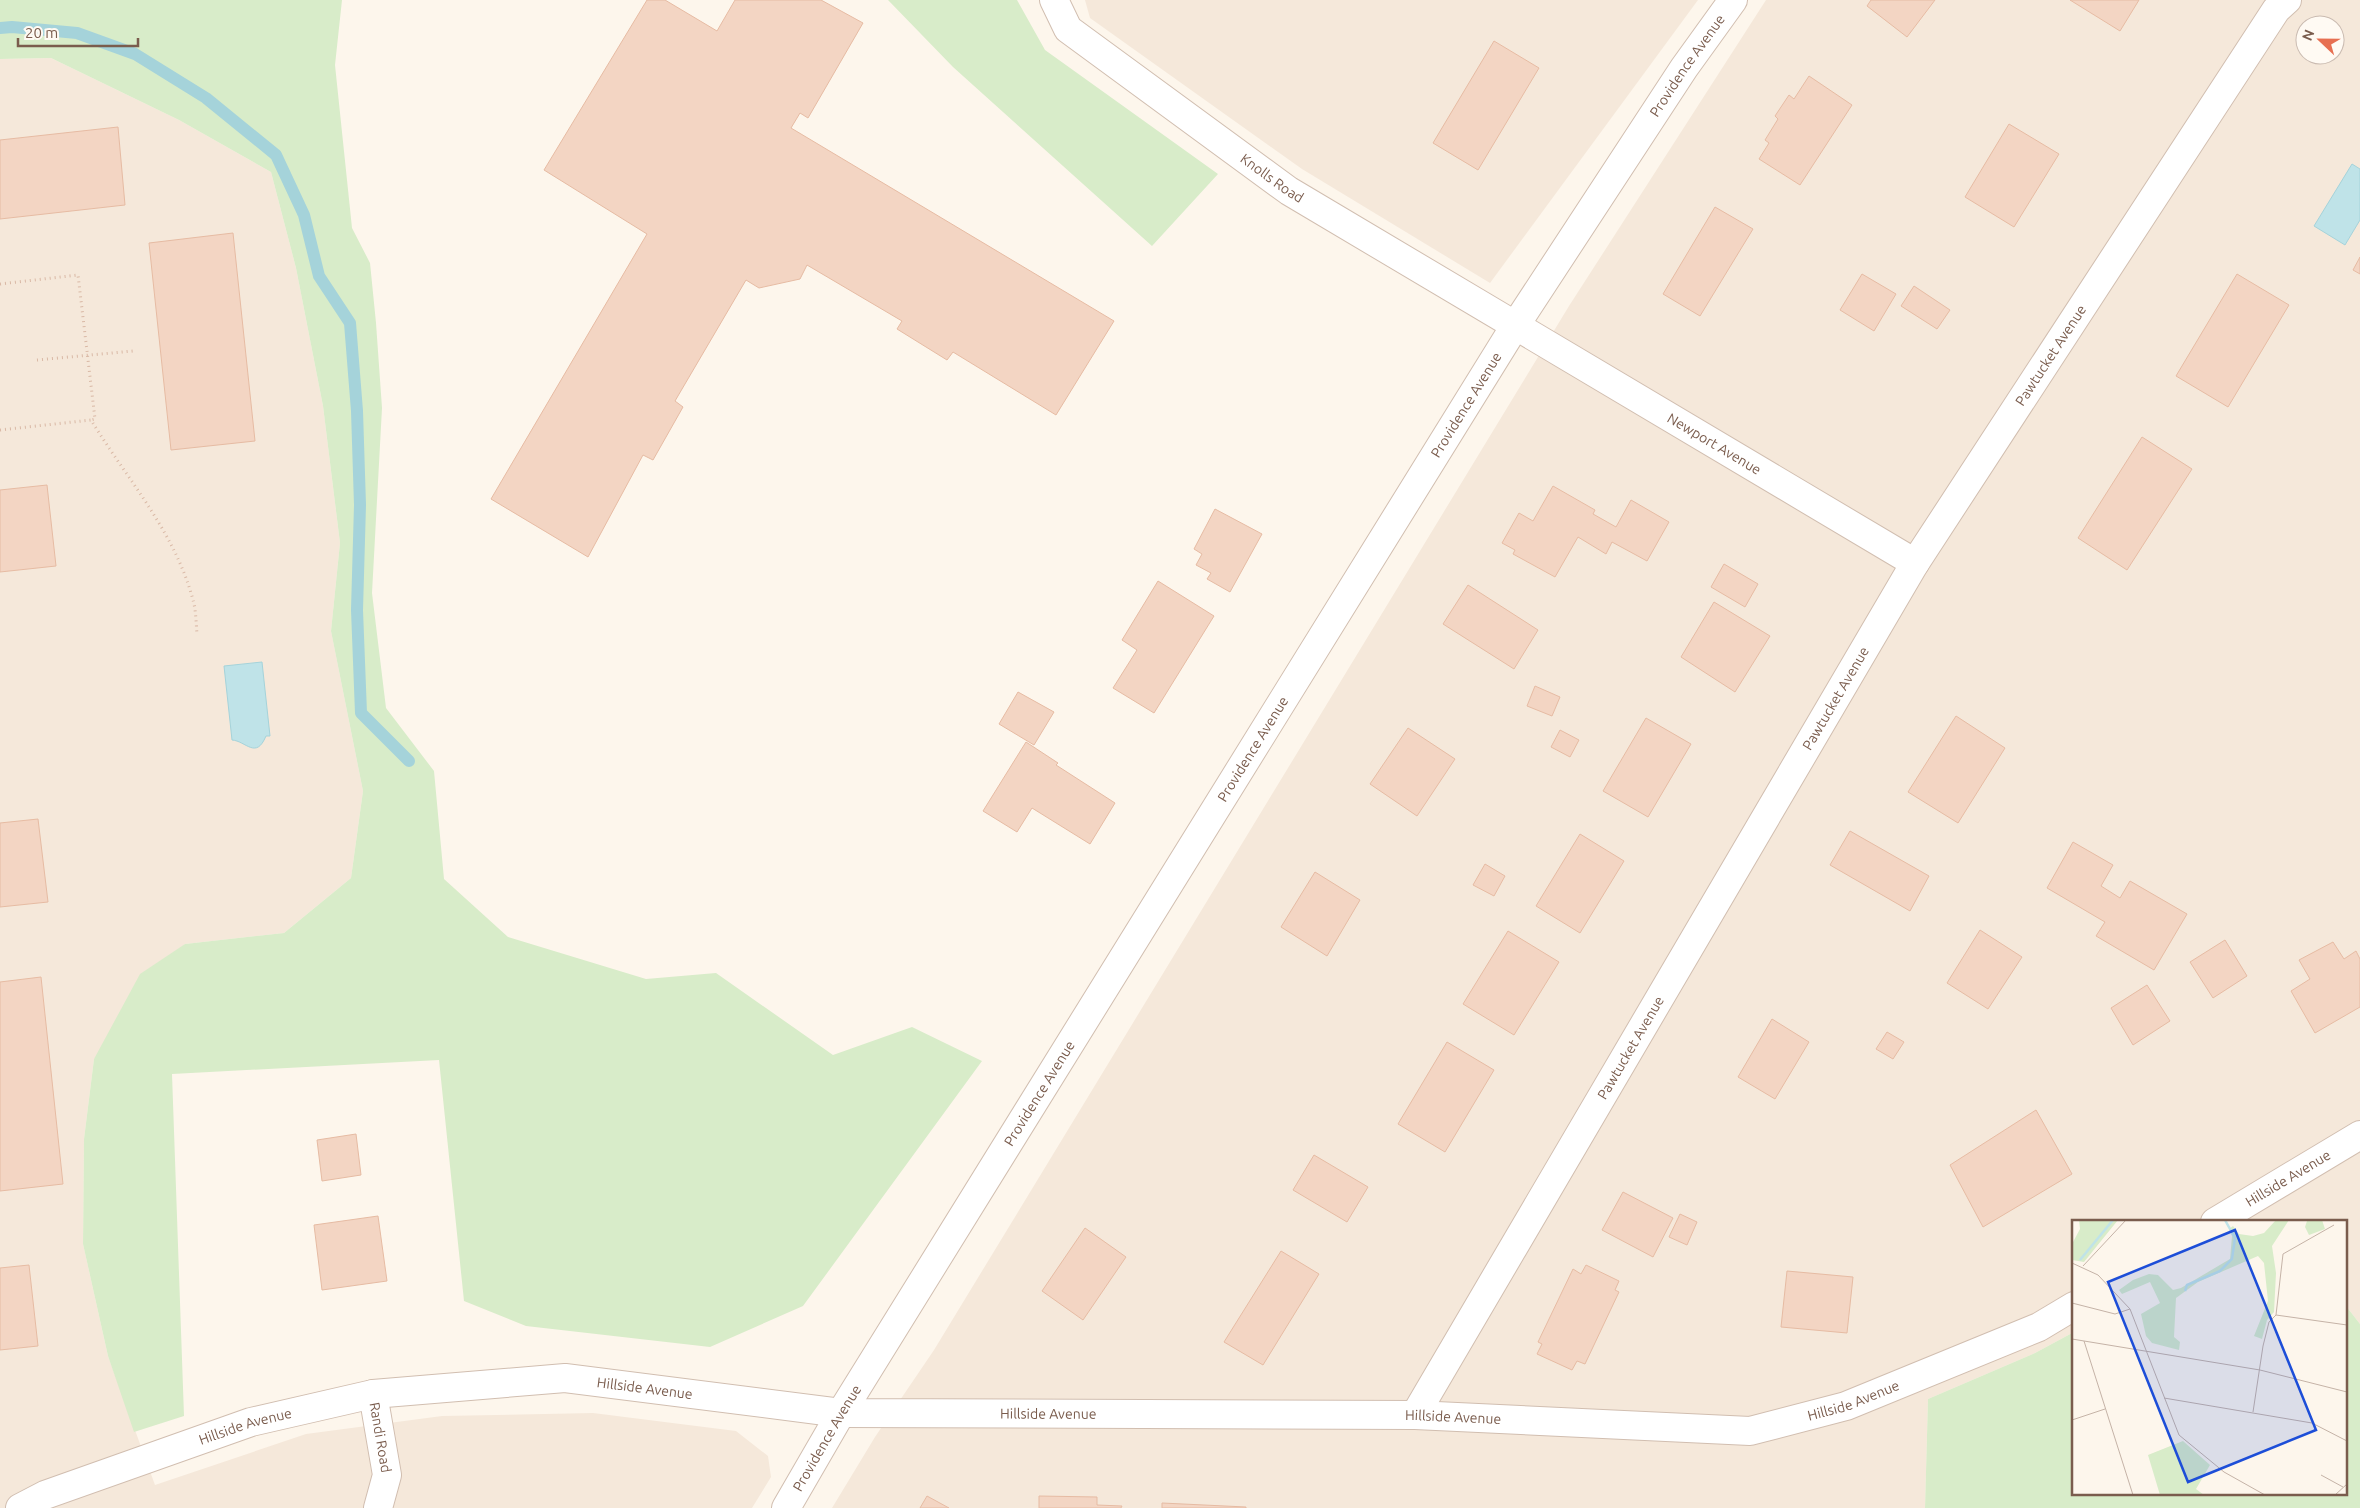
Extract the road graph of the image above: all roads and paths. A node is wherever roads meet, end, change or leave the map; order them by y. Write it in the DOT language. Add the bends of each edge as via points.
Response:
graph roads {
  1 [pos="1054,0"];
  2 [pos="1734,0"];
  3 [pos="2288,0"];
  4 [pos="0,284"];
  5 [pos="1514,326"];
  6 [pos="133,351"];
  7 [pos="88,355"];
  8 [pos="37,360"];
  9 [pos="91,420"];
  10 [pos="0,430"];
  11 [pos="1915,564"];
  12 [pos="197,634"];
  13 [pos="2360,1135"];
  14 [pos="2218,1220"];
  15 [pos="2072,1307"];
  16 [pos="373,1394"];
  17 [pos="841,1413"];
  18 [pos="1415,1415"];
  19 [pos="20,1508"];
  20 [pos="378,1508"];
  21 [pos="786,1508"];
  1 -- 5 [label="street, Knolls Road" via="1068,29 1289,191"];
  2 -- 5 [label="street, Providence Avenue" via="1684,68"];
  3 -- 11 [label="street, Pawtucket Avenue" via="2276,10"];
  4 -- 7 [label="path" via="78,275"];
  5 -- 11 [label="street, Newport Avenue"];
  5 -- 17 [label="street, Providence Avenue"];
  6 -- 7 [label="path"];
  7 -- 8 [label="path"];
  7 -- 9 [label="path" via="94,419"];
  9 -- 10 [label="path"];
  9 -- 12 [label="path" via="156,516 185,574 194,601"];
  11 -- 18 [label="street, Pawtucket Avenue"];
  13 -- 14 [label="street, Hillside Avenue"];
  15 -- 18 [label="street, Hillside Avenue" via="2039,1327 1846,1406 1750,1431"];
  16 -- 17 [label="street, Hillside Avenue" via="565,1378"];
  16 -- 19 [label="street, Hillside Avenue" via="251,1422 45,1495"];
  16 -- 20 [label="street, Randi Road" via="387,1475"];
  17 -- 18 [label="street, Hillside Avenue"];
  17 -- 21 [label="street, Providence Avenue"];
}
